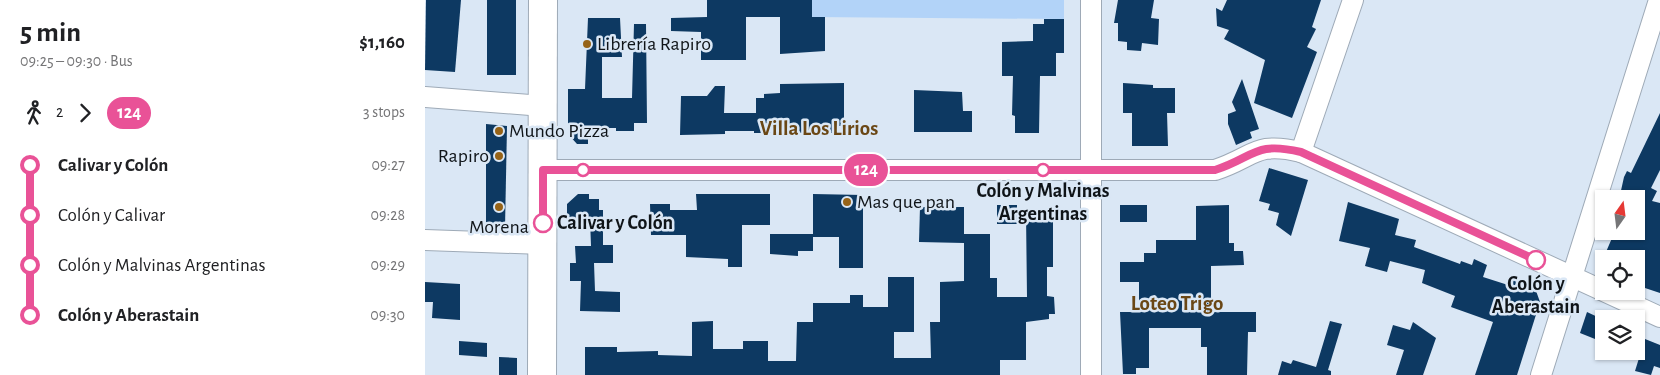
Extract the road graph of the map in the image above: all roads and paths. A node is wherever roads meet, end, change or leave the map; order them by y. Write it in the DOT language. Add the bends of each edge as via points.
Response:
graph roads {
  1 [pos="543,0"];
  2 [pos="1091,0"];
  3 [pos="1353,0"];
  4 [pos="1658,1"];
  5 [pos="425,97"];
  6 [pos="543,106"];
  7 [pos="1301,152"];
  8 [pos="543,170"];
  9 [pos="1091,170"];
  10 [pos="425,240"];
  11 [pos="543,244"];
  12 [pos="1572,276"];
  13 [pos="1660,317"];
  14 [pos="542,375"];
  15 [pos="1091,375"];
  16 [pos="1541,375"];
  1 -- 6 [label="main road"];
  2 -- 9 [label="street"];
  3 -- 7 [label="street"];
  4 -- 12 [label="street"];
  5 -- 6 [label="street"];
  6 -- 8 [label="main road"];
  7 -- 9 [label="street" via="1277,147 1260,149 1215,170"];
  7 -- 12 [label="street"];
  8 -- 9 [label="street"];
  8 -- 11 [label="main road"];
  9 -- 15 [label="street"];
  10 -- 11 [label="street"];
  11 -- 14 [label="main road"];
  12 -- 13 [label="street"];
  12 -- 16 [label="street"];
}
